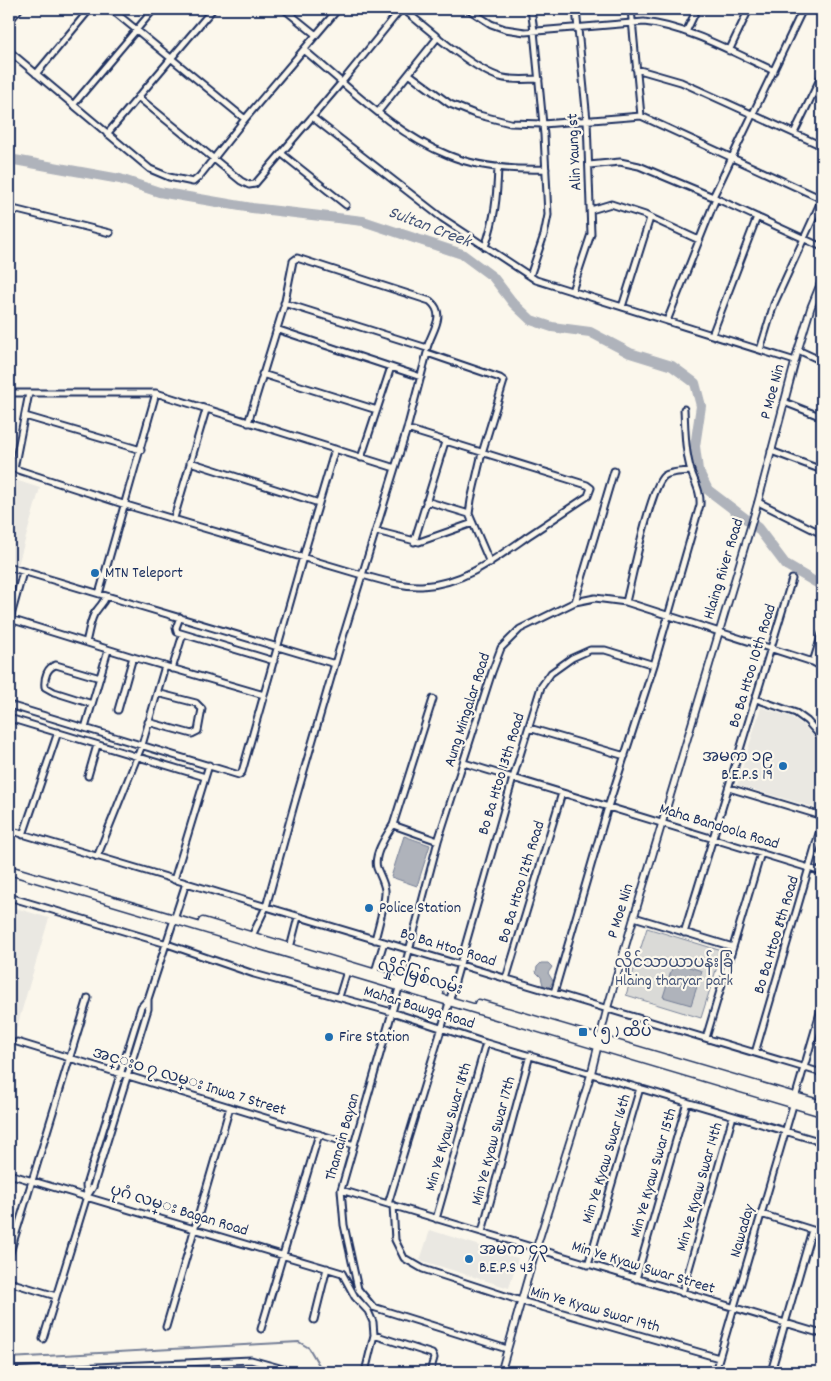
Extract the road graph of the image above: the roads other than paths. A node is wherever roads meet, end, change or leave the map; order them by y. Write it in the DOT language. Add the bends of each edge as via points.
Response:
graph roads {
  1 [pos="18,9"];
  2 [pos="90,9"];
  3 [pos="111,9"];
  4 [pos="154,9"];
  5 [pos="213,9"];
  6 [pos="284,9"];
  7 [pos="338,9"];
  8 [pos="402,9"];
  9 [pos="468,9"];
  10 [pos="531,9"];
  11 [pos="576,9"];
  12 [pos="631,9"];
  13 [pos="697,9"];
  14 [pos="749,9"];
  15 [pos="803,9"];
  16 [pos="9,20"];
  17 [pos="632,23"];
  18 [pos="578,28"];
  19 [pos="136,30"];
  20 [pos="534,31"];
  21 [pos="686,32"];
  22 [pos="316,35"];
  23 [pos="438,37"];
  24 [pos="304,50"];
  25 [pos="9,51"];
  26 [pos="729,51"];
  27 [pos="171,58"];
  28 [pos="636,69"];
  29 [pos="774,72"];
  30 [pos="36,74"];
  31 [pos="409,74"];
  32 [pos="822,75"];
  33 [pos="539,79"];
  34 [pos="342,82"];
  35 [pos="138,97"];
  36 [pos="74,105"];
  37 [pos="378,112"];
  38 [pos="754,114"];
  39 [pos="641,116"];
  40 [pos="312,117"];
  41 [pos="245,119"];
  42 [pos="586,120"];
  43 [pos="543,124"];
  44 [pos="794,133"];
  45 [pos="107,134"];
  46 [pos="822,146"];
  47 [pos="282,154"];
  48 [pos="732,158"];
  49 [pos="213,159"];
  50 [pos="589,165"];
  51 [pos="498,168"];
  52 [pos="546,169"];
  53 [pos="714,198"];
  54 [pos="822,199"];
  55 [pos="346,205"];
  56 [pos="9,208"];
  57 [pos="591,210"];
  58 [pos="758,217"];
  59 [pos="650,218"];
  60 [pos="110,233"];
  61 [pos="804,239"];
  62 [pos="699,240"];
  63 [pos="486,247"];
  64 [pos="822,247"];
  65 [pos="530,276"];
  66 [pos="822,280"];
  67 [pos="572,291"];
  68 [pos="284,303"];
  69 [pos="622,307"];
  70 [pos="667,321"];
  71 [pos="276,329"];
  72 [pos="712,335"];
  73 [pos="760,350"];
  74 [pos="798,350"];
  75 [pos="427,351"];
  76 [pos="795,361"];
  77 [pos="822,362"];
  78 [pos="391,367"];
  79 [pos="262,374"];
  80 [pos="421,377"];
  81 [pos="9,392"];
  82 [pos="29,393"];
  83 [pos="156,393"];
  84 [pos="784,402"];
  85 [pos="684,409"];
  86 [pos="206,410"];
  87 [pos="377,410"];
  88 [pos="24,416"];
  89 [pos="822,417"];
  90 [pos="248,423"];
  91 [pos="407,429"];
  92 [pos="445,442"];
  93 [pos="335,449"];
  94 [pos="141,450"];
  95 [pos="771,452"];
  96 [pos="482,453"];
  97 [pos="362,458"];
  98 [pos="190,462"];
  99 [pos="12,468"];
  100 [pos="395,468"];
  101 [pos="822,470"];
  102 [pos="614,471"];
  103 [pos="691,471"];
  104 [pos="426,501"];
  105 [pos="758,502"];
  106 [pos="319,503"];
  107 [pos="126,504"];
  108 [pos="469,514"];
  109 [pos="755,514"];
  110 [pos="174,518"];
  111 [pos="473,523"];
  112 [pos="376,531"];
  113 [pos="822,532"];
  114 [pos="414,542"];
  115 [pos="303,557"];
  116 [pos="490,563"];
  117 [pos="9,567"];
  118 [pos="23,572"];
  119 [pos="362,575"];
  120 [pos="792,579"];
  121 [pos="99,594"];
  122 [pos="106,596"];
  123 [pos="575,602"];
  124 [pos="626,602"];
  125 [pos="668,616"];
  126 [pos="180,617"];
  127 [pos="10,618"];
  128 [pos="719,632"];
  129 [pos="182,634"];
  130 [pos="822,634"];
  131 [pos="86,642"];
  132 [pos="278,648"];
  133 [pos="772,648"];
  134 [pos="108,650"];
  135 [pos="133,657"];
  136 [pos="274,660"];
  137 [pos="813,662"];
  138 [pos="335,664"];
  139 [pos="654,665"];
  140 [pos="165,666"];
  141 [pos="822,667"];
  142 [pos="172,668"];
  143 [pos="100,678"];
  144 [pos="157,693"];
  145 [pos="264,695"];
  146 [pos="433,699"];
  147 [pos="756,699"];
  148 [pos="9,704"];
  149 [pos="92,704"];
  150 [pos="118,710"];
  151 [pos="9,718"];
  152 [pos="148,722"];
  153 [pos="85,728"];
  154 [pos="529,728"];
  155 [pos="58,732"];
  156 [pos="822,738"];
  157 [pos="97,745"];
  158 [pos="142,745"];
  159 [pos="625,756"];
  160 [pos="136,758"];
  161 [pos="464,763"];
  162 [pos="209,765"];
  163 [pos="88,776"];
  164 [pos="205,777"];
  165 [pos="513,778"];
  166 [pos="729,788"];
  167 [pos="562,793"];
  168 [pos="608,807"];
  169 [pos="822,816"];
  170 [pos="663,823"];
  171 [pos="822,823"];
  172 [pos="393,825"];
  173 [pos="9,830"];
  174 [pos="23,834"];
  175 [pos="713,839"];
  176 [pos="438,841"];
  177 [pos="761,853"];
  178 [pos="97,857"];
  179 [pos="9,866"];
  180 [pos="810,868"];
  181 [pos="9,870"];
  182 [pos="822,872"];
  183 [pos="174,880"];
  184 [pos="186,883"];
  185 [pos="9,897"];
  186 [pos="266,907"];
  187 [pos="176,917"];
  188 [pos="298,917"];
  189 [pos="634,917"];
  190 [pos="684,933"];
  191 [pos="251,939"];
  192 [pos="375,940"];
  193 [pos="384,942"];
  194 [pos="167,944"];
  195 [pos="733,947"];
  196 [pos="290,948"];
  197 [pos="408,949"];
  198 [pos="460,965"];
  199 [pos="347,970"];
  200 [pos="374,976"];
  201 [pos="506,979"];
  202 [pos="400,984"];
  203 [pos="554,993"];
  204 [pos="451,996"];
  205 [pos="339,997"];
  206 [pos="88,998"];
  207 [pos="822,1006"];
  208 [pos="607,1009"];
  209 [pos="392,1012"];
  210 [pos="442,1027"];
  211 [pos="706,1038"];
  212 [pos="17,1042"];
  213 [pos="600,1042"];
  214 [pos="486,1043"];
  215 [pos="755,1053"];
  216 [pos="530,1055"];
  217 [pos="69,1058"];
  218 [pos="804,1067"];
  219 [pos="822,1073"];
  220 [pos="591,1074"];
  221 [pos="124,1075"];
  222 [pos="640,1088"];
  223 [pos="794,1100"];
  224 [pos="687,1102"];
  225 [pos="822,1105"];
  226 [pos="230,1107"];
  227 [pos="822,1112"];
  228 [pos="733,1116"];
  229 [pos="785,1131"];
  230 [pos="319,1134"];
  231 [pos="822,1142"];
  232 [pos="354,1145"];
  233 [pos="9,1174"];
  234 [pos="31,1181"];
  235 [pos="341,1190"];
  236 [pos="87,1196"];
  237 [pos="390,1205"];
  238 [pos="761,1214"];
  239 [pos="436,1219"];
  240 [pos="196,1230"];
  241 [pos="812,1230"];
  242 [pos="482,1232"];
  243 [pos="822,1233"];
  244 [pos="536,1249"];
  245 [pos="282,1255"];
  246 [pos="9,1256"];
  247 [pos="588,1265"];
  248 [pos="326,1268"];
  249 [pos="636,1279"];
  250 [pos="9,1282"];
  251 [pos="682,1293"];
  252 [pos="56,1296"];
  253 [pos="521,1302"];
  254 [pos="734,1308"];
  255 [pos="314,1320"];
  256 [pos="785,1323"];
  257 [pos="166,1327"];
  258 [pos="261,1329"];
  259 [pos="822,1334"];
  260 [pos="374,1335"];
  261 [pos="43,1339"];
  262 [pos="507,1349"];
  263 [pos="719,1358"];
  264 [pos="116,1370"];
  265 [pos="126,1370"];
  266 [pos="9,1371"];
  267 [pos="294,1372"];
  268 [pos="365,1372"];
  269 [pos="430,1372"];
  270 [pos="501,1372"];
  271 [pos="715,1372"];
  272 [pos="770,1372"];
  1 -- 16 [label="main road"];
  2 -- 30 [label="street"];
  3 -- 19 [label="street"];
  4 -- 19 [label="street"];
  5 -- 27 [label="street"];
  6 -- 22 [label="street"];
  7 -- 22 [label="street"];
  8 -- 23 [label="street"];
  8 -- 34 [label="street"];
  9 -- 20 [label="street" via="505,29"];
  10 -- 20 [label="street"];
  11 -- 18 [label="street, Alin Yaung st"];
  12 -- 17 [label="street"];
  13 -- 21 [label="street"];
  14 -- 26 [label="street"];
  15 -- 29 [label="street"];
  17 -- 18 [label="street"];
  17 -- 21 [label="street" via="660,24"];
  17 -- 28 [label="street"];
  18 -- 20 [label="street"];
  18 -- 42 [label="street, Alin Yaung st"];
  19 -- 27 [label="street"];
  19 -- 36 [label="street"];
  20 -- 33 [label="street"];
  21 -- 26 [label="street"];
  22 -- 24 [label="street"];
  23 -- 31 [label="street"];
  23 -- 33 [label="street" via="502,78"];
  24 -- 34 [label="street"];
  24 -- 41 [label="street"];
  25 -- 30 [label="street"];
  26 -- 29 [label="street"];
  27 -- 35 [label="street"];
  27 -- 41 [label="street"];
  28 -- 38 [label="street" via="681,82"];
  28 -- 39 [label="street"];
  29 -- 38 [label="street"];
  30 -- 36 [label="street"];
  31 -- 37 [label="street"];
  31 -- 43 [label="street" via="450,104 476,114 510,123"];
  32 -- 44 [label="street"];
  33 -- 43 [label="street"];
  34 -- 37 [label="street"];
  34 -- 40 [label="street"];
  35 -- 45 [label="street"];
  35 -- 49 [label="street"];
  36 -- 45 [label="street"];
  37 -- 51 [label="street" via="402,131 449,156"];
  38 -- 44 [label="street"];
  38 -- 48 [label="street"];
  39 -- 42 [label="street"];
  39 -- 48 [label="street"];
  40 -- 47 [label="street"];
  40 -- 63 [label="street" via="442,218"];
  41 -- 49 [label="street"];
  42 -- 43 [label="street"];
  42 -- 50 [label="street, Alin Yaung st"];
  43 -- 52 [label="street"];
  44 -- 46 [label="street"];
  45 -- 49 [label="street" via="150,169 186,182 193,182 199,177"];
  47 -- 49 [label="street" via="255,184 248,185"];
  47 -- 55 [label="street"];
  48 -- 53 [label="street"];
  48 -- 54 [label="street"];
  50 -- 53 [label="street" via="620,162 639,166"];
  50 -- 57 [label="street, Alin Yaung st"];
  51 -- 52 [label="street"];
  51 -- 63 [label="street" via="497,200"];
  52 -- 65 [label="street" via="548,214"];
  53 -- 58 [label="street"];
  53 -- 62 [label="street"];
  54 -- 61 [label="street"];
  56 -- 60 [label="street"];
  57 -- 59 [label="street" via="611,204"];
  57 -- 67 [label="street, Alin Yaung st" via="591,234"];
  58 -- 61 [label="street"];
  58 -- 72 [label="street"];
  59 -- 62 [label="street"];
  59 -- 69 [label="street"];
  61 -- 64 [label="street"];
  61 -- 73 [label="street" via="774,304"];
  62 -- 70 [label="street"];
  63 -- 65 [label="street"];
  65 -- 67 [label="street"];
  66 -- 74 [label="street, P Moe Nin"];
  67 -- 69 [label="street"];
  68 -- 71 [label="street"];
  68 -- 75 [label="street"];
  68 -- 75 [label="street" via="293,261 297,258 430,302 439,315"];
  69 -- 70 [label="street"];
  70 -- 72 [label="street"];
  71 -- 78 [label="street"];
  71 -- 79 [label="street"];
  72 -- 73 [label="street"];
  73 -- 76 [label="street"];
  74 -- 76 [label="street, P Moe Nin"];
  74 -- 77 [label="street"];
  75 -- 80 [label="street"];
  75 -- 96 [label="street" via="504,381"];
  76 -- 84 [label="street, P Moe Nin"];
  78 -- 80 [label="street"];
  78 -- 87 [label="street"];
  79 -- 87 [label="street"];
  79 -- 90 [label="street"];
  80 -- 91 [label="street"];
  81 -- 82 [label="street"];
  82 -- 83 [label="street"];
  82 -- 88 [label="street"];
  83 -- 86 [label="street"];
  83 -- 94 [label="street"];
  84 -- 89 [label="street"];
  84 -- 95 [label="street, P Moe Nin"];
  85 -- 103 [label="street"];
  86 -- 90 [label="street"];
  86 -- 98 [label="street"];
  87 -- 97 [label="street"];
  88 -- 94 [label="street"];
  88 -- 99 [label="street"];
  90 -- 93 [label="street"];
  91 -- 92 [label="street"];
  91 -- 100 [label="street"];
  92 -- 96 [label="street"];
  92 -- 104 [label="street"];
  93 -- 97 [label="street"];
  93 -- 106 [label="street"];
  94 -- 107 [label="street"];
  95 -- 101 [label="street"];
  95 -- 105 [label="street, P Moe Nin"];
  96 -- 108 [label="street"];
  96 -- 116 [label="street" via="591,488 588,496"];
  97 -- 100 [label="street"];
  98 -- 106 [label="street"];
  98 -- 110 [label="street"];
  99 -- 107 [label="street"];
  100 -- 112 [label="street"];
  102 -- 123 [label="street"];
  103 -- 124 [label="street" via="664,476 659,484 651,502"];
  103 -- 125 [label="street" via="698,487 700,505"];
  104 -- 108 [label="street"];
  104 -- 114 [label="street"];
  105 -- 109 [label="street, P Moe Nin"];
  105 -- 113 [label="street"];
  106 -- 115 [label="street"];
  107 -- 110 [label="street"];
  107 -- 121 [label="street"];
  108 -- 111 [label="street"];
  109 -- 128 [label="street, Hlaing River Road"];
  110 -- 115 [label="street"];
  111 -- 114 [label="street"];
  111 -- 116 [label="street"];
  112 -- 114 [label="street"];
  112 -- 119 [label="street"];
  115 -- 119 [label="street"];
  115 -- 132 [label="street"];
  116 -- 119 [label="street" via="442,584 421,586"];
  117 -- 118 [label="street"];
  118 -- 121 [label="street"];
  118 -- 127 [label="street"];
  119 -- 138 [label="street"];
  120 -- 133 [label="street, Bo Ba Htoo 10th Road"];
  121 -- 122 [label="street"];
  122 -- 126 [label="street"];
  122 -- 131 [label="street" via="94,615"];
  123 -- 124 [label="street, Aung Mingalar Road" via="595,598"];
  123 -- 161 [label="street, Aung Mingalar Road" via="520,629 502,648"];
  124 -- 125 [label="street, Aung Mingalar Road"];
  125 -- 128 [label="street, Aung Mingalar Road"];
  125 -- 139 [label="street"];
  126 -- 129 [label="street" via="176,630"];
  126 -- 132 [label="street"];
  127 -- 131 [label="street"];
  128 -- 133 [label="street, Aung Mingalar Road"];
  128 -- 170 [label="street, P Moe Nin"];
  129 -- 136 [label="street"];
  129 -- 142 [label="street"];
  130 -- 137 [label="street"];
  131 -- 134 [label="street"];
  132 -- 136 [label="street"];
  132 -- 138 [label="street"];
  133 -- 137 [label="street, Aung Mingalar Road"];
  133 -- 147 [label="street, Bo Ba Htoo 10th Road"];
  134 -- 135 [label="street"];
  134 -- 143 [label="street"];
  135 -- 140 [label="street"];
  135 -- 150 [label="street"];
  136 -- 145 [label="street"];
  137 -- 141 [label="street, Aung Mingalar Road"];
  138 -- 186 [label="street"];
  139 -- 154 [label="street, Bo Ba Htoo 13th Road" via="598,649 572,658 551,672 541,687"];
  139 -- 159 [label="street"];
  140 -- 142 [label="street"];
  140 -- 144 [label="street"];
  142 -- 145 [label="street"];
  143 -- 149 [label="street"];
  143 -- 149 [label="street" via="56,664 48,671 45,687"];
  144 -- 152 [label="street"];
  144 -- 152 [label="street" via="196,703 202,709 198,732 192,734"];
  145 -- 162 [label="street" via="242,772 239,775"];
  146 -- 172 [label="street"];
  147 -- 156 [label="street" via="796,713"];
  147 -- 166 [label="street, Bo Ba Htoo 10th Road"];
  148 -- 153 [label="street"];
  149 -- 153 [label="street"];
  151 -- 155 [label="street"];
  152 -- 158 [label="street"];
  153 -- 158 [label="street"];
  154 -- 159 [label="street"];
  154 -- 165 [label="street, Bo Ba Htoo 13th Road"];
  155 -- 157 [label="street"];
  155 -- 174 [label="street"];
  157 -- 160 [label="street"];
  157 -- 163 [label="street"];
  158 -- 160 [label="street"];
  158 -- 162 [label="street"];
  159 -- 168 [label="street"];
  160 -- 164 [label="street"];
  160 -- 178 [label="street"];
  161 -- 165 [label="street, Maha Bandoola Road"];
  161 -- 176 [label="street, Aung Mingalar Road"];
  162 -- 164 [label="street"];
  164 -- 183 [label="street"];
  165 -- 167 [label="street, Maha Bandoola Road"];
  165 -- 198 [label="street, Bo Ba Htoo 13th Road"];
  166 -- 169 [label="street"];
  166 -- 175 [label="street, Bo Ba Htoo 10th Road"];
  167 -- 168 [label="street, Maha Bandoola Road"];
  167 -- 201 [label="street, Bo Ba Htoo 12th Road"];
  168 -- 170 [label="street, Maha Bandoola Road"];
  168 -- 203 [label="street"];
  170 -- 175 [label="street, Maha Bandoola Road"];
  170 -- 189 [label="street, P Moe Nin"];
  171 -- 180 [label="street, Bo Ba Htoo 8th Road"];
  172 -- 176 [label="street"];
  172 -- 192 [label="street" via="376,860 386,891"];
  173 -- 174 [label="street, Bo Ba Htoo Road"];
  174 -- 178 [label="street, Bo Ba Htoo Road"];
  175 -- 177 [label="street, Maha Bandoola Road"];
  175 -- 190 [label="street, Bo Ba Htoo 10th Road"];
  176 -- 197 [label="street, Aung Mingalar Road"];
  177 -- 180 [label="street, Maha Bandoola Road"];
  177 -- 195 [label="street"];
  178 -- 183 [label="street, Bo Ba Htoo Road"];
  179 -- 187 [label="main road, လှိုင်မြစ်လမ်း"];
  180 -- 182 [label="street, Maha Bandoola Road"];
  180 -- 215 [label="street, Bo Ba Htoo 8th Road"];
  181 -- 187 [label="main road, လှိုင်မြစ်လမ်း"];
  183 -- 184 [label="street, Bo Ba Htoo Road"];
  184 -- 186 [label="street, Bo Ba Htoo Road"];
  184 -- 187 [label="street"];
  185 -- 194 [label="street, Mahar Bawga Road"];
  186 -- 188 [label="street, Bo Ba Htoo Road"];
  186 -- 191 [label="street"];
  187 -- 191 [label="main road, လှိုင်မြစ်လမ်း"];
  187 -- 194 [label="street"];
  188 -- 192 [label="street, Bo Ba Htoo Road"];
  188 -- 196 [label="street"];
  189 -- 190 [label="street"];
  189 -- 208 [label="street, P Moe Nin"];
  190 -- 195 [label="street"];
  191 -- 196 [label="main road, လှိုင်မြစ်လမ်း"];
  191 -- 199 [label="main road, လှိုင်မြစ်လမ်း"];
  192 -- 193 [label="street, Bo Ba Htoo Road"];
  193 -- 197 [label="street, Bo Ba Htoo Road"];
  193 -- 200 [label="street"];
  194 -- 205 [label="street, Mahar Bawga Road" via="254,974"];
  194 -- 221 [label="street" via="148,999 141,1007"];
  195 -- 211 [label="street"];
  196 -- 200 [label="main road, လှိုင်မြစ်လမ်း"];
  197 -- 198 [label="street, Bo Ba Htoo Road"];
  197 -- 202 [label="street, Aung Mingalar Road"];
  198 -- 201 [label="street, Bo Ba Htoo Road"];
  198 -- 204 [label="street, Bo Ba Htoo 13th Road"];
  199 -- 200 [label="main road, လှိုင်မြစ်လမ်း"];
  199 -- 205 [label="street"];
  200 -- 202 [label="main road, လှိုင်မြစ်လမ်း"];
  201 -- 203 [label="street, Bo Ba Htoo Road"];
  202 -- 204 [label="main road, လှိုင်မြစ်လမ်း"];
  202 -- 209 [label="street, Thamain Bayan"];
  203 -- 208 [label="street, Bo Ba Htoo Road"];
  204 -- 210 [label="street, Min Ye Kyaw Swar 19th"];
  204 -- 213 [label="main road, လှိုင်မြစ်လမ်း"];
  205 -- 209 [label="street, Mahar Bawga Road"];
  206 -- 217 [label="street"];
  207 -- 218 [label="street, Nawaday"];
  208 -- 211 [label="street, Bo Ba Htoo Road"];
  208 -- 213 [label="street, P Moe Nin"];
  209 -- 210 [label="street, Mahar Bawga Road"];
  209 -- 232 [label="street, Thamain Bayan"];
  210 -- 214 [label="street, Mahar Bawga Road"];
  210 -- 237 [label="street, Min Ye Kyaw Swar 19th"];
  211 -- 215 [label="street, Bo Ba Htoo Road"];
  212 -- 217 [label="street, အင္းဝ ၇ လမ္း Inwa 7 Street"];
  213 -- 220 [label="street, P Moe Nin"];
  213 -- 223 [label="main road, လှိုင်မြစ်လမ်း"];
  214 -- 216 [label="street, Mahar Bawga Road"];
  214 -- 239 [label="street, Min Ye Kyaw Swar 18th"];
  215 -- 218 [label="street, Bo Ba Htoo Road"];
  216 -- 220 [label="street, Mahar Bawga Road"];
  216 -- 242 [label="street, Min Ye Kyaw Swar 17th"];
  217 -- 221 [label="street, အင္းဝ ၇ လမ္း Inwa 7 Street"];
  217 -- 234 [label="street"];
  218 -- 219 [label="street, Bo Ba Htoo Road"];
  218 -- 223 [label="street, Nawaday"];
  220 -- 222 [label="street, Mahar Bawga Road"];
  220 -- 244 [label="street, P Moe Nin"];
  221 -- 226 [label="street, အင္းဝ ၇ လမ္း Inwa 7 Street"];
  221 -- 236 [label="street" via="86,1185"];
  222 -- 224 [label="street, Mahar Bawga Road"];
  222 -- 247 [label="street, Min Ye Kyaw Swar 16th"];
  223 -- 225 [label="main road, လှိုင်မြစ်လမ်း"];
  223 -- 227 [label="main road, လှိုင်မြစ်လမ်း"];
  223 -- 229 [label="street, Nawaday"];
  224 -- 228 [label="street, Mahar Bawga Road"];
  224 -- 249 [label="street, Min Ye Kyaw Swar 15th"];
  226 -- 230 [label="street, အင္းဝ ၇ လမ္း Inwa 7 Street"];
  226 -- 240 [label="street"];
  228 -- 229 [label="street, Mahar Bawga Road"];
  228 -- 251 [label="street, Min Ye Kyaw Swar 14th"];
  229 -- 231 [label="street, Mahar Bawga Road"];
  229 -- 238 [label="street, Nawaday"];
  230 -- 232 [label="street, အင္းဝ ၇ လမ္း Inwa 7 Street"];
  230 -- 245 [label="street"];
  232 -- 235 [label="street, Thamain Bayan"];
  233 -- 234 [label="street, ပုဂံ လမ္း Bagan Road"];
  234 -- 236 [label="street, ပုဂံ လမ္း Bagan Road"];
  234 -- 246 [label="street"];
  235 -- 237 [label="street, Min Ye Kyaw Swar Street"];
  235 -- 262 [label="street, Thamain Bayan" via="344,1225 358,1289 373,1307"];
  236 -- 240 [label="street, ပုဂံ လမ္း Bagan Road"];
  236 -- 252 [label="street"];
  237 -- 239 [label="street, Min Ye Kyaw Swar Street"];
  237 -- 253 [label="street, Min Ye Kyaw Swar 19th" via="395,1240 404,1258 423,1269"];
  238 -- 241 [label="street"];
  238 -- 254 [label="street, Nawaday"];
  239 -- 242 [label="street, Min Ye Kyaw Swar Street"];
  240 -- 245 [label="street, ပုဂံ လမ္း Bagan Road"];
  240 -- 257 [label="street"];
  241 -- 243 [label="street"];
  241 -- 256 [label="street"];
  242 -- 244 [label="street, Min Ye Kyaw Swar Street"];
  244 -- 247 [label="street, Min Ye Kyaw Swar Street"];
  244 -- 253 [label="street, P Moe Nin"];
  245 -- 248 [label="street, ပုဂံ လမ္း Bagan Road"];
  245 -- 258 [label="street"];
  247 -- 249 [label="street, Min Ye Kyaw Swar Street"];
  248 -- 255 [label="street"];
  248 -- 260 [label="street, ပုဂံ လမ္း Bagan Road" via="342,1273 355,1297 368,1311"];
  249 -- 251 [label="street, Min Ye Kyaw Swar Street"];
  250 -- 252 [label="street"];
  251 -- 254 [label="street, Min Ye Kyaw Swar Street"];
  252 -- 261 [label="street"];
  253 -- 262 [label="street, P Moe Nin"];
  253 -- 263 [label="street, Min Ye Kyaw Swar 19th"];
  254 -- 256 [label="street, Min Ye Kyaw Swar Street"];
  254 -- 263 [label="street, Nawaday"];
  256 -- 259 [label="street, Min Ye Kyaw Swar Street"];
  256 -- 272 [label="street"];
  260 -- 268 [label="street"];
  260 -- 269 [label="street" via="432,1354"];
  262 -- 270 [label="street, P Moe Nin"];
  263 -- 271 [label="street, Nawaday"];
  264 -- 265 [label="street"];
  264 -- 266 [label="street"];
  265 -- 267 [label="street" via="251,1360"];
}
